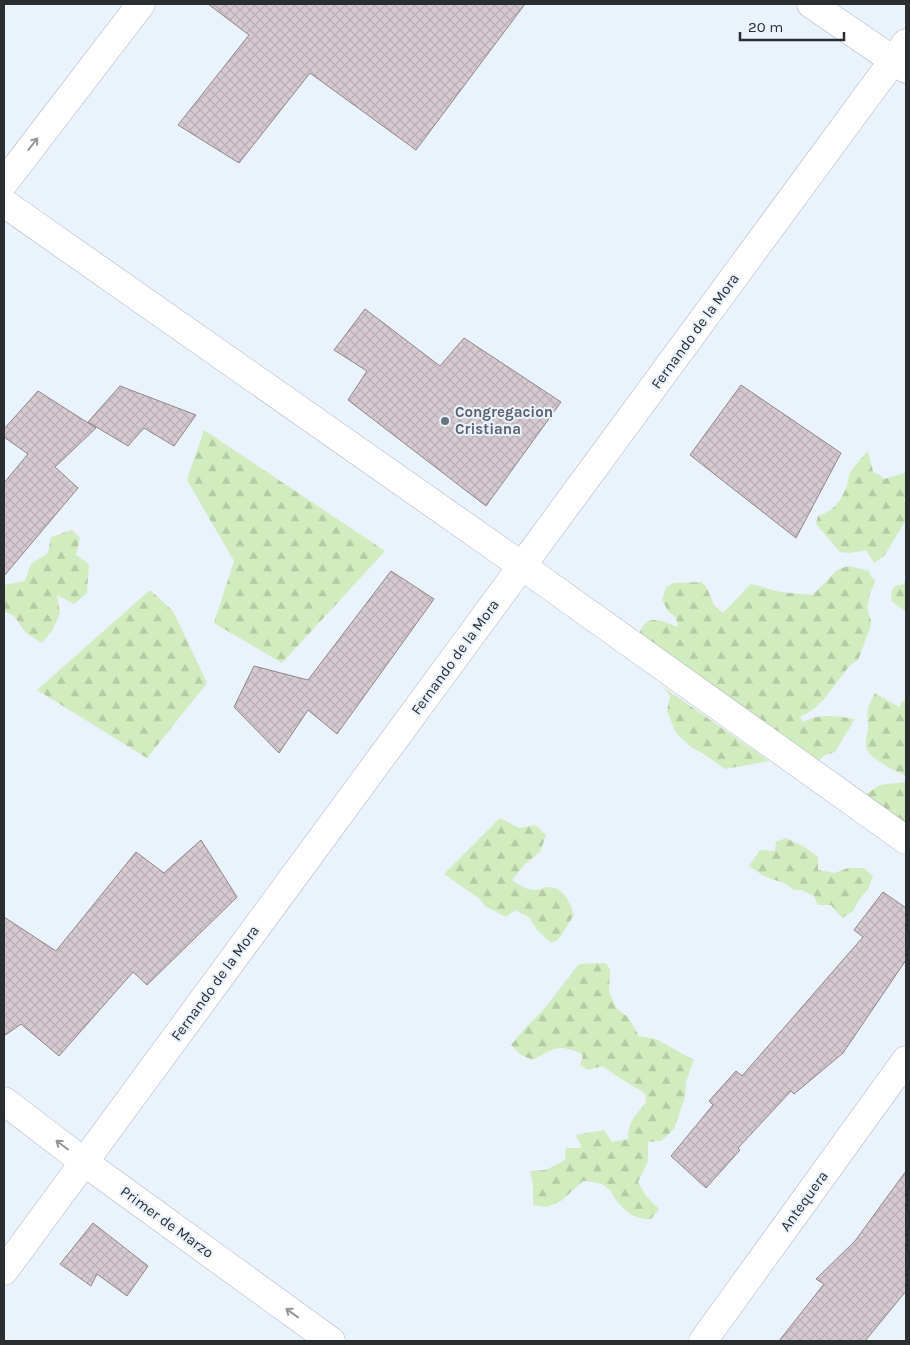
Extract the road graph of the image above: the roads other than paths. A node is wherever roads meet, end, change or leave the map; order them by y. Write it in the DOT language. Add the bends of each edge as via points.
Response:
graph roads {
  1 [pos="142,4"];
  2 [pos="811,4"];
  3 [pos="902,57"];
  4 [pos="4,183"];
  5 [pos="4,203"];
  6 [pos="522,566"];
  7 [pos="906,840"];
  8 [pos="906,1060"];
  9 [pos="4,1101"];
  10 [pos="84,1162"];
  11 [pos="4,1271"];
  12 [pos="331,1341"];
  13 [pos="703,1341"];
  4 -- 1 [label="street, one-way"];
  2 -- 3 [label="street"];
  3 -- 6 [label="street, Fernando de la Mora"];
  5 -- 6 [label="street"];
  6 -- 7 [label="street"];
  6 -- 10 [label="street, Fernando de la Mora"];
  8 -- 13 [label="street, Antequera"];
  10 -- 9 [label="street, Primer de Marzo, one-way"];
  10 -- 11 [label="street, Fernando de la Mora"];
  12 -- 10 [label="street, Primer de Marzo, one-way"];
}
